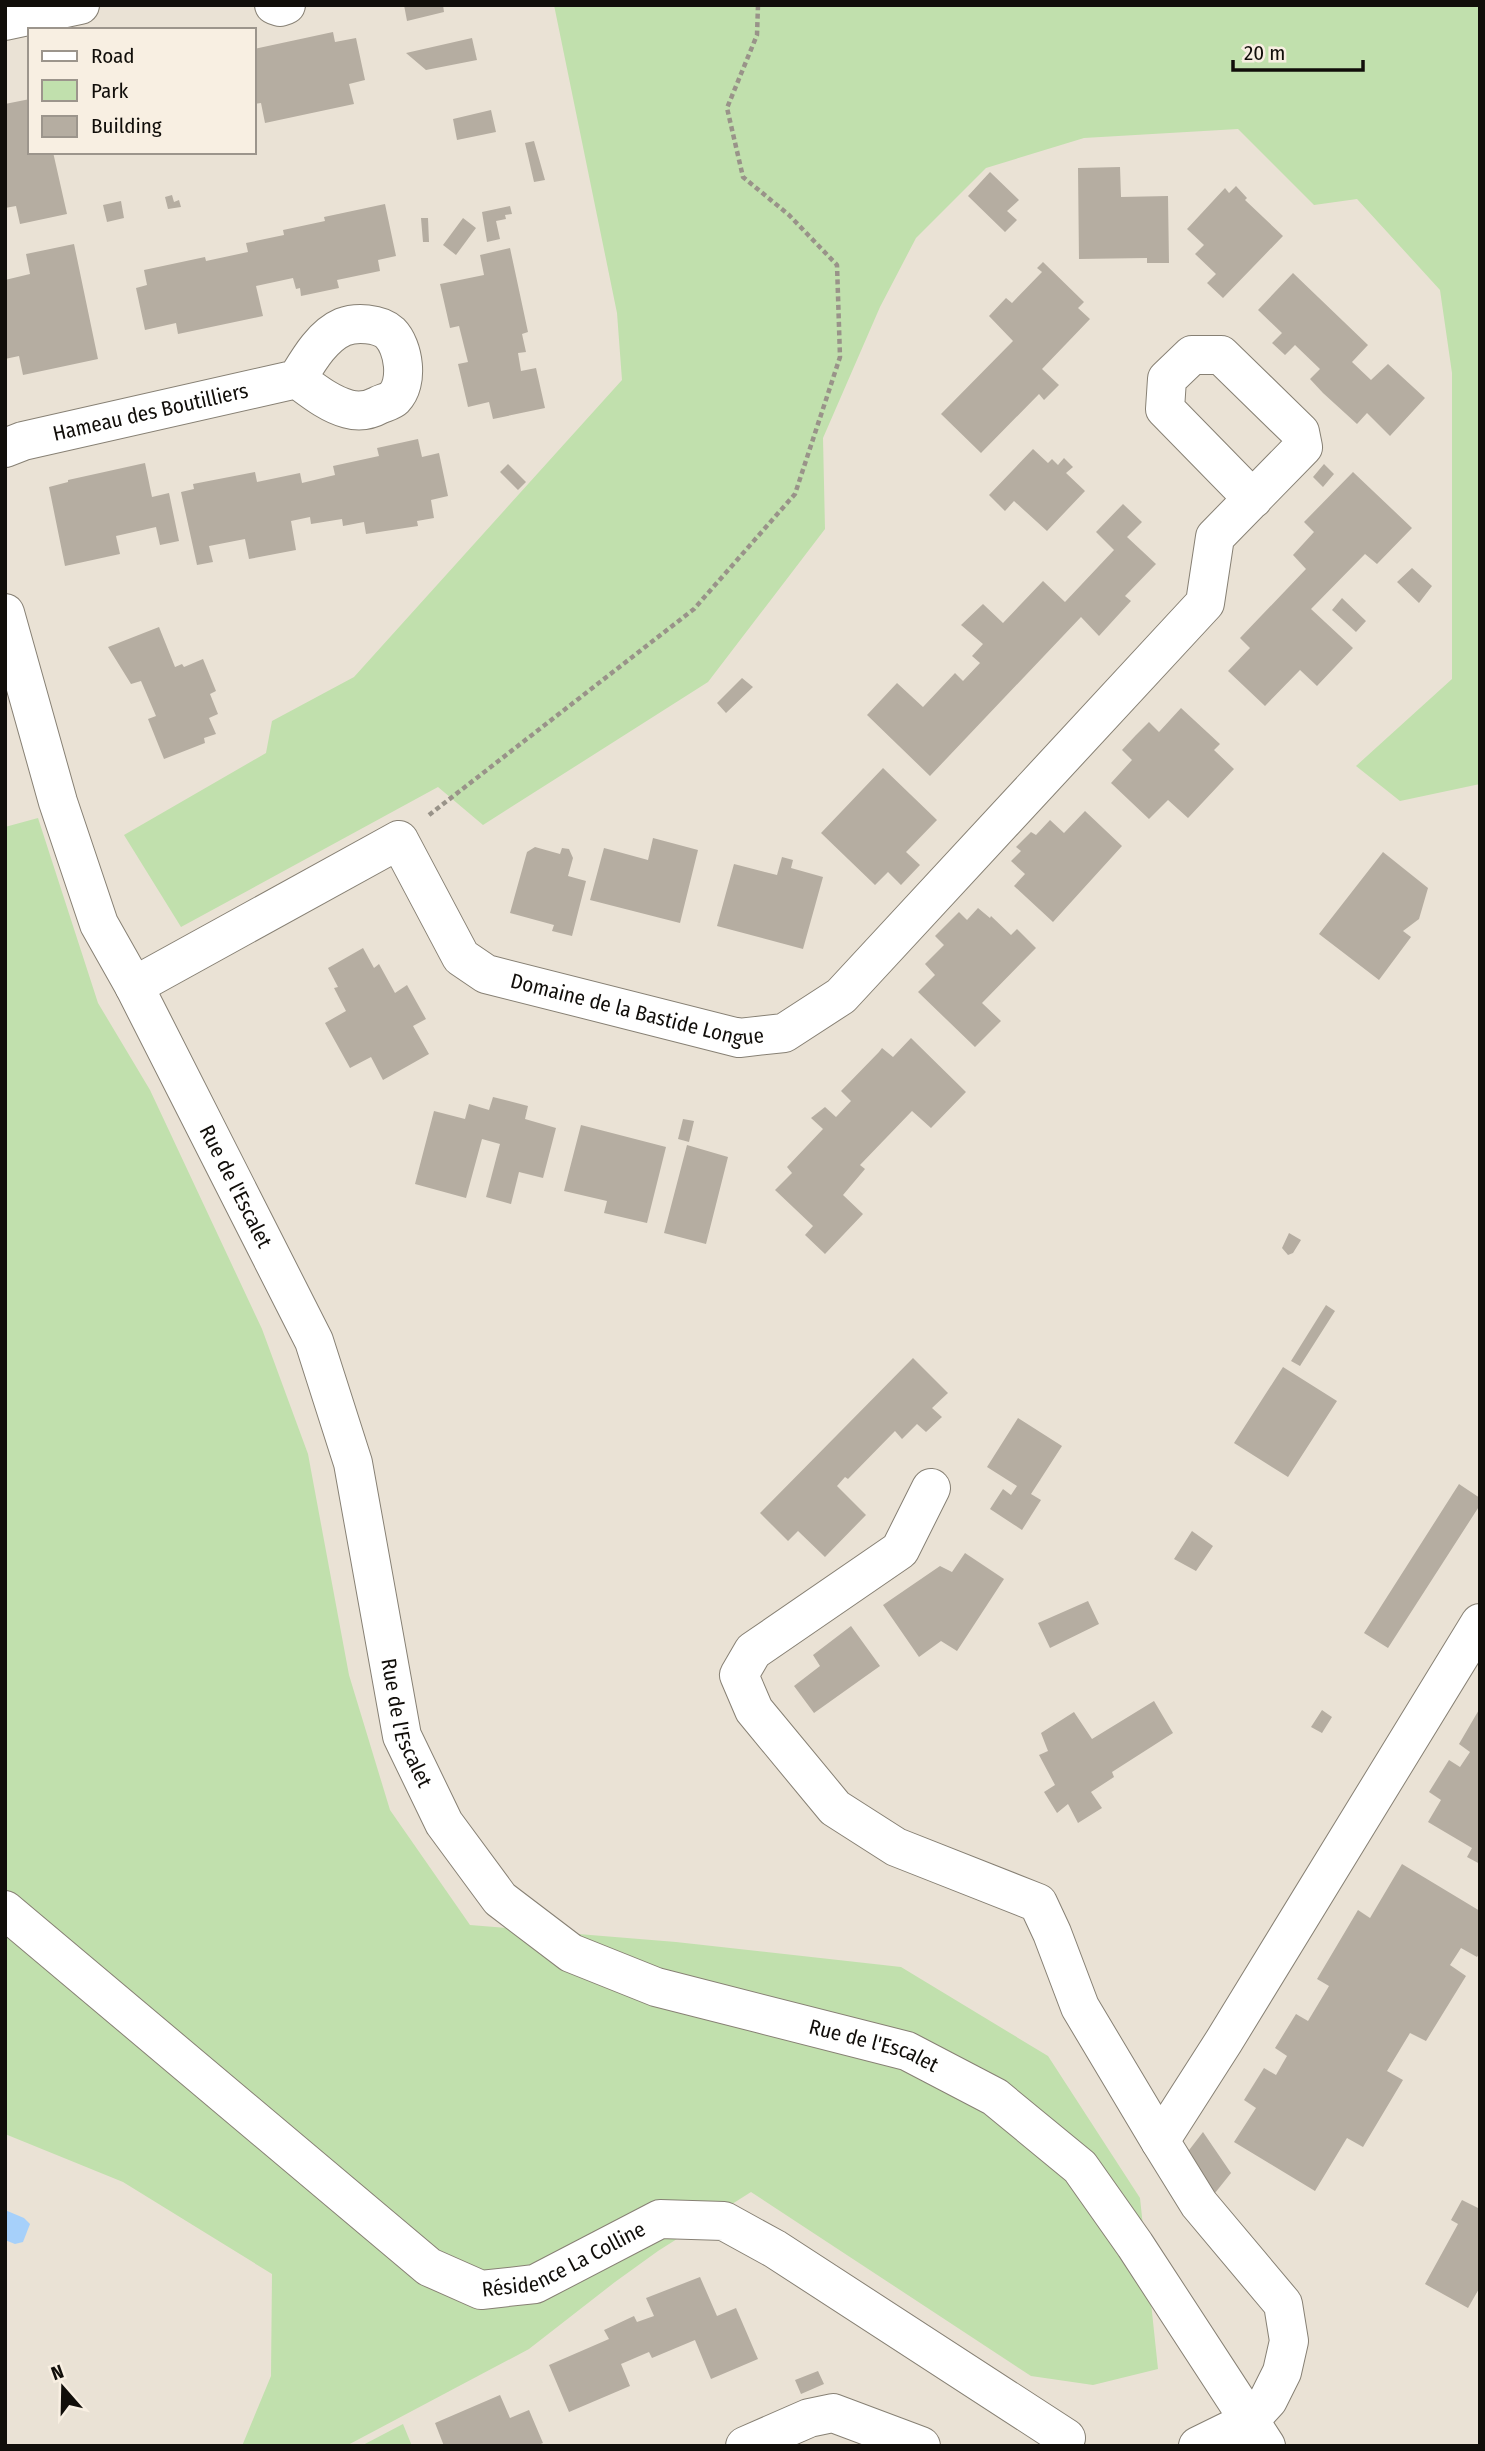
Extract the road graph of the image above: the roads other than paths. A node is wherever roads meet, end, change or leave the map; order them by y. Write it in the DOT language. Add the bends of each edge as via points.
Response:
graph roads {
  1 [pos="80,5"];
  2 [pos="274,5"];
  3 [pos="286,5"];
  4 [pos="5,21"];
  5 [pos="297,379"];
  6 [pos="5,448"];
  7 [pos="1253,499"];
  8 [pos="5,613"];
  9 [pos="134,986"];
  10 [pos="931,1488"];
  11 [pos="1480,1622"];
  12 [pos="5,1910"];
  13 [pos="1160,2141"];
  14 [pos="1258,2433"];
  15 [pos="760,2443"];
  16 [pos="1065,2443"];
  17 [pos="921,2446"];
  18 [pos="1198,2446"];
  1 -- 4 [label="street"];
  2 -- 3 [label="street"];
  5 -- 6 [label="street, Hameau des Boutilliers" via="23,440"];
  7 -- 9 [label="street, Domaine de la Bastide Longue" via="1215,537 1205,603 841,996 784,1033 738,1038 485,974 461,957 399,840"];
  8 -- 9 [label="street, Rue de l'Escalet" via="58,802 99,924"];
  9 -- 14 [label="street, Rue de l'Escalet" via="314,1341 353,1464 402,1736 444,1823 500,1899 570,1953 656,1987 907,2051 995,2097 1080,2167"];
  10 -- 13 [label="street" via="900,1549 753,1651 739,1675 754,1710 835,1808 896,1847 1038,1903 1080,2007"];
  11 -- 13 [label="street"];
  12 -- 16 [label="street, Résidence La Colline" via="429,2267 481,2290 535,2284 660,2219 724,2221 775,2249"];
  13 -- 14 [label="street" via="1199,2204 1283,2304 1289,2341"];
  14 -- 18 [label="street"];
  15 -- 17 [label="street" via="809,2418 833,2413"];
}
